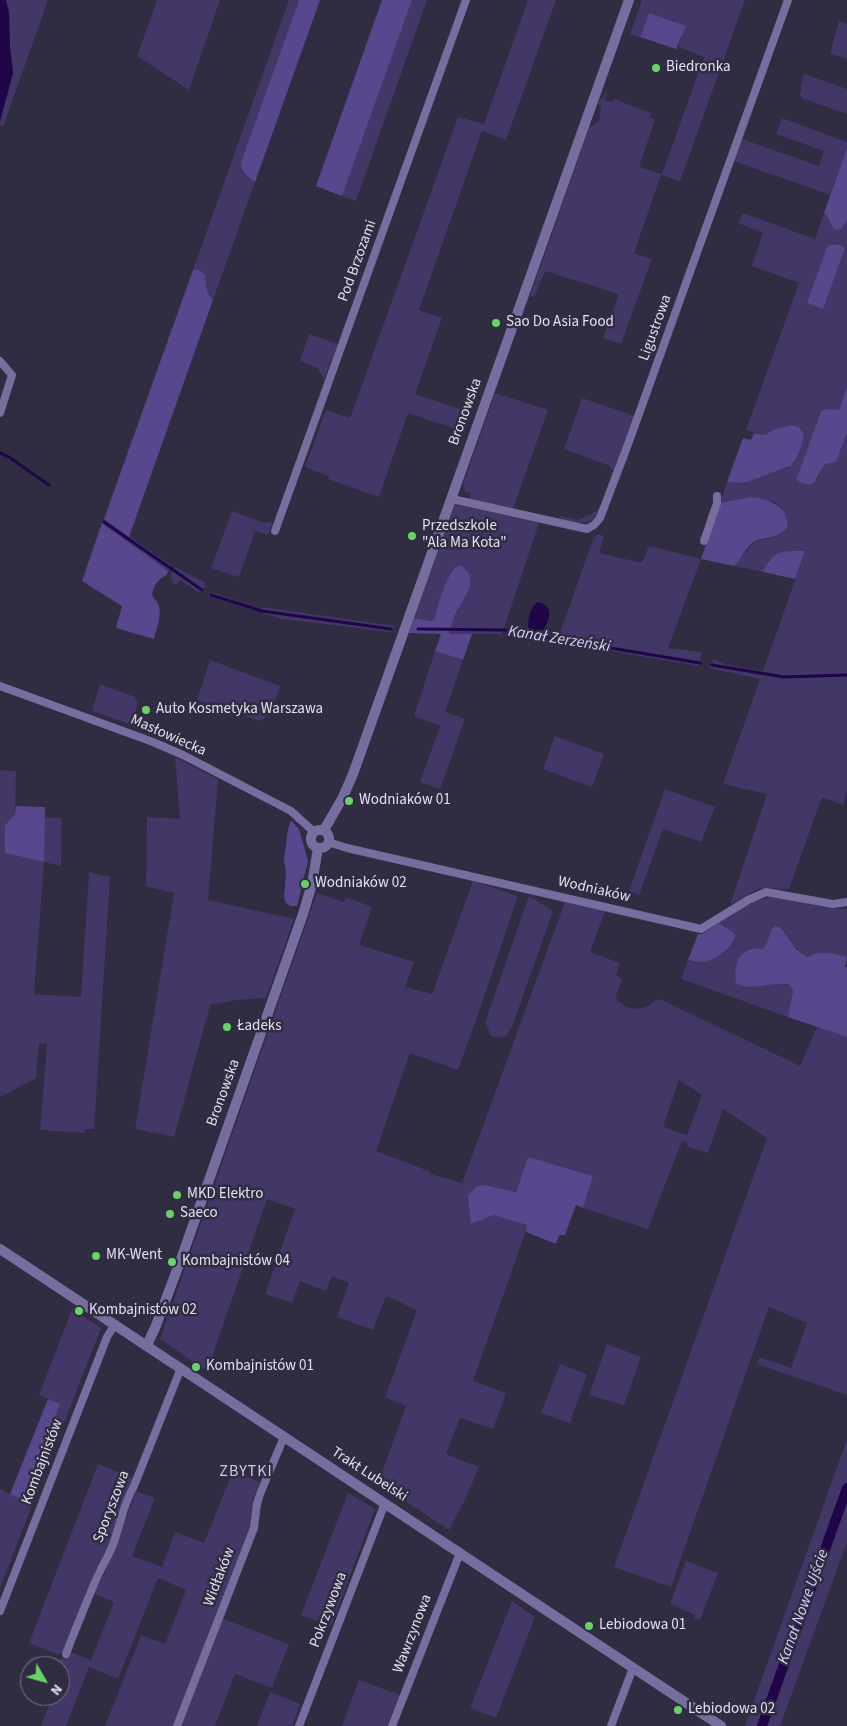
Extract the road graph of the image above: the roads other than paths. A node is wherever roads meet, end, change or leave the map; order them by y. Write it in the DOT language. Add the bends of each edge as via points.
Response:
graph roads {
  1 [pos="466,0"];
  2 [pos="629,0"];
  3 [pos="788,0"];
  4 [pos="0,361"];
  5 [pos="0,413"];
  6 [pos="716,496"];
  7 [pos="452,499"];
  8 [pos="275,531"];
  9 [pos="704,541"];
  10 [pos="0,686"];
  11 [pos="319,831"];
  12 [pos="328,842"];
  13 [pos="318,848"];
  14 [pos="847,902"];
  15 [pos="1,1253"];
  16 [pos="115,1324"];
  17 [pos="147,1344"];
  18 [pos="181,1368"];
  19 [pos="284,1437"];
  20 [pos="385,1503"];
  21 [pos="460,1553"];
  22 [pos="0,1611"];
  23 [pos="66,1654"];
  24 [pos="633,1668"];
  25 [pos="177,1726"];
  26 [pos="299,1726"];
  27 [pos="392,1726"];
  28 [pos="611,1726"];
  29 [pos="721,1726"];
  1 -- 8 [label="street, Pod Brzozami"];
  2 -- 7 [label="street, Bronowska"];
  3 -- 7 [label="street, Ligustrowa" via="600,518 587,529"];
  4 -- 5 [label="street" via="12,375"];
  6 -- 9 [label="street" via="717,503"];
  7 -- 11 [label="street, Bronowska" via="353,774 343,797"];
  10 -- 11 [label="street, Masłowiecka" via="175,752 292,811"];
  11 -- 12 [label="street" via="328,835"];
  11 -- 13 [label="street, Bronowska" via="311,838"];
  12 -- 13 [label="street"];
  12 -- 14 [label="street, Wodniaków" via="701,929 766,892 833,904"];
  13 -- 17 [label="street, Bronowska" via="306,906 180,1262"];
  15 -- 16 [label="street, Trakt Lubelski"];
  16 -- 17 [label="street, Trakt Lubelski"];
  16 -- 22 [label="street, Kombajnistów"];
  17 -- 18 [label="street, Trakt Lubelski"];
  18 -- 19 [label="street, Trakt Lubelski"];
  18 -- 23 [label="street, Sporyszowa" via="129,1494 121,1524"];
  19 -- 20 [label="street, Trakt Lubelski"];
  19 -- 25 [label="street, Widłaków" via="260,1494 254,1528"];
  20 -- 21 [label="street, Trakt Lubelski"];
  20 -- 26 [label="street, Pokrzywowa"];
  21 -- 24 [label="street, Trakt Lubelski"];
  21 -- 27 [label="street, Wawrzynowa"];
  24 -- 28 [label="street"];
  24 -- 29 [label="street, Trakt Lubelski"];
}
